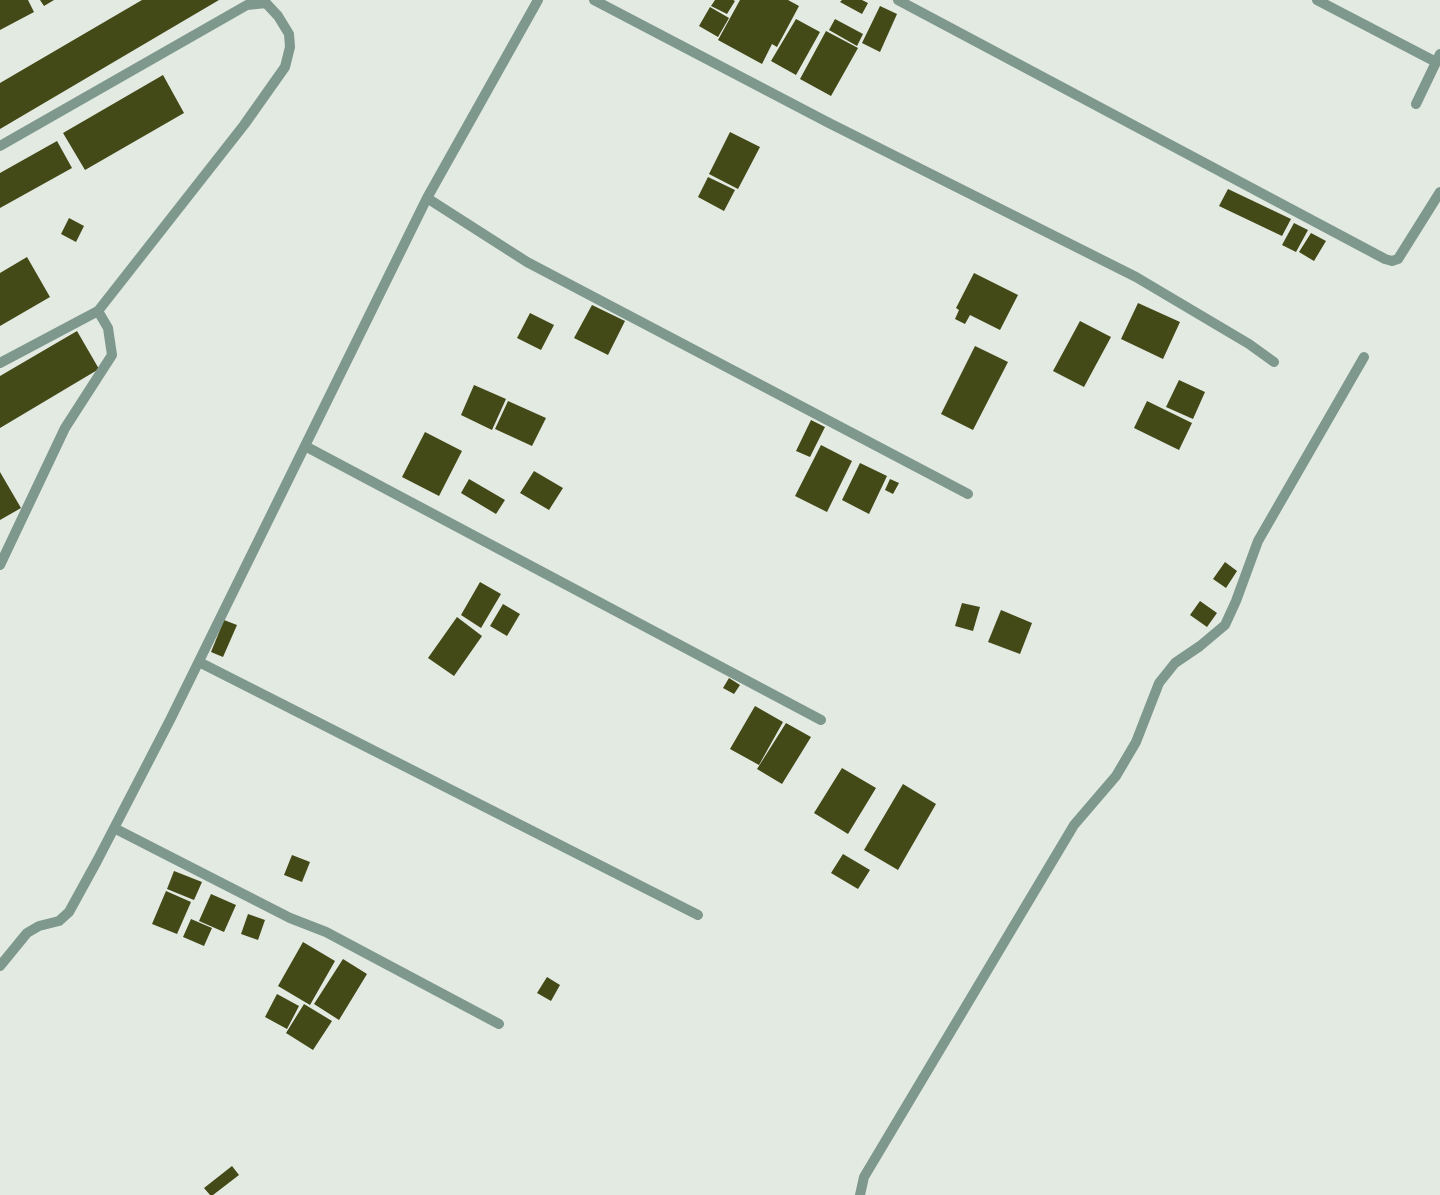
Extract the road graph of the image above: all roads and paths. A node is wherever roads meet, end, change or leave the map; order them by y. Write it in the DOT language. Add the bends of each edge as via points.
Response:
graph roads {
  1 [pos="538,0"];
  2 [pos="594,0"];
  3 [pos="898,0"];
  4 [pos="1317,0"];
  5 [pos="1329,3"];
  6 [pos="1438,58"];
  7 [pos="1416,104"];
  8 [pos="0,146"];
  9 [pos="1440,192"];
  10 [pos="427,198"];
  11 [pos="98,311"];
  12 [pos="1364,357"];
  13 [pos="1274,362"];
  14 [pos="0,364"];
  15 [pos="305,446"];
  16 [pos="968,494"];
  17 [pos="13,537"];
  18 [pos="0,545"];
  19 [pos="0,565"];
  20 [pos="199,662"];
  21 [pos="821,720"];
  22 [pos="114,828"];
  23 [pos="698,915"];
  24 [pos="0,966"];
  25 [pos="499,1024"];
  26 [pos="860,1195"];
  1 -- 10 [label="street"];
  2 -- 13 [label="street" via="829,124 1136,277 1249,344"];
  3 -- 9 [label="street" via="1385,259 1398,259"];
  4 -- 5 [label="street"];
  5 -- 6 [label="street"];
  6 -- 7 [label="street"];
  8 -- 11 [label="street" via="247,5 266,3 289,34 290,47 285,67 244,125"];
  10 -- 15 [label="street"];
  10 -- 16 [label="street" via="527,262"];
  11 -- 14 [label="street"];
  11 -- 17 [label="street" via="108,328 112,355 65,428"];
  12 -- 26 [label="street" via="1258,541 1236,601 1224,625 1175,663 1160,683 1136,742 1116,776 1074,825 864,1177"];
  15 -- 20 [label="street"];
  15 -- 21 [label="street"];
  17 -- 18 [label="street"];
  17 -- 19 [label="street"];
  20 -- 22 [label="street"];
  20 -- 23 [label="street"];
  22 -- 24 [label="street" via="69,912 59,922 40,926 27,933"];
  22 -- 25 [label="street" via="290,918 326,932"];
}
